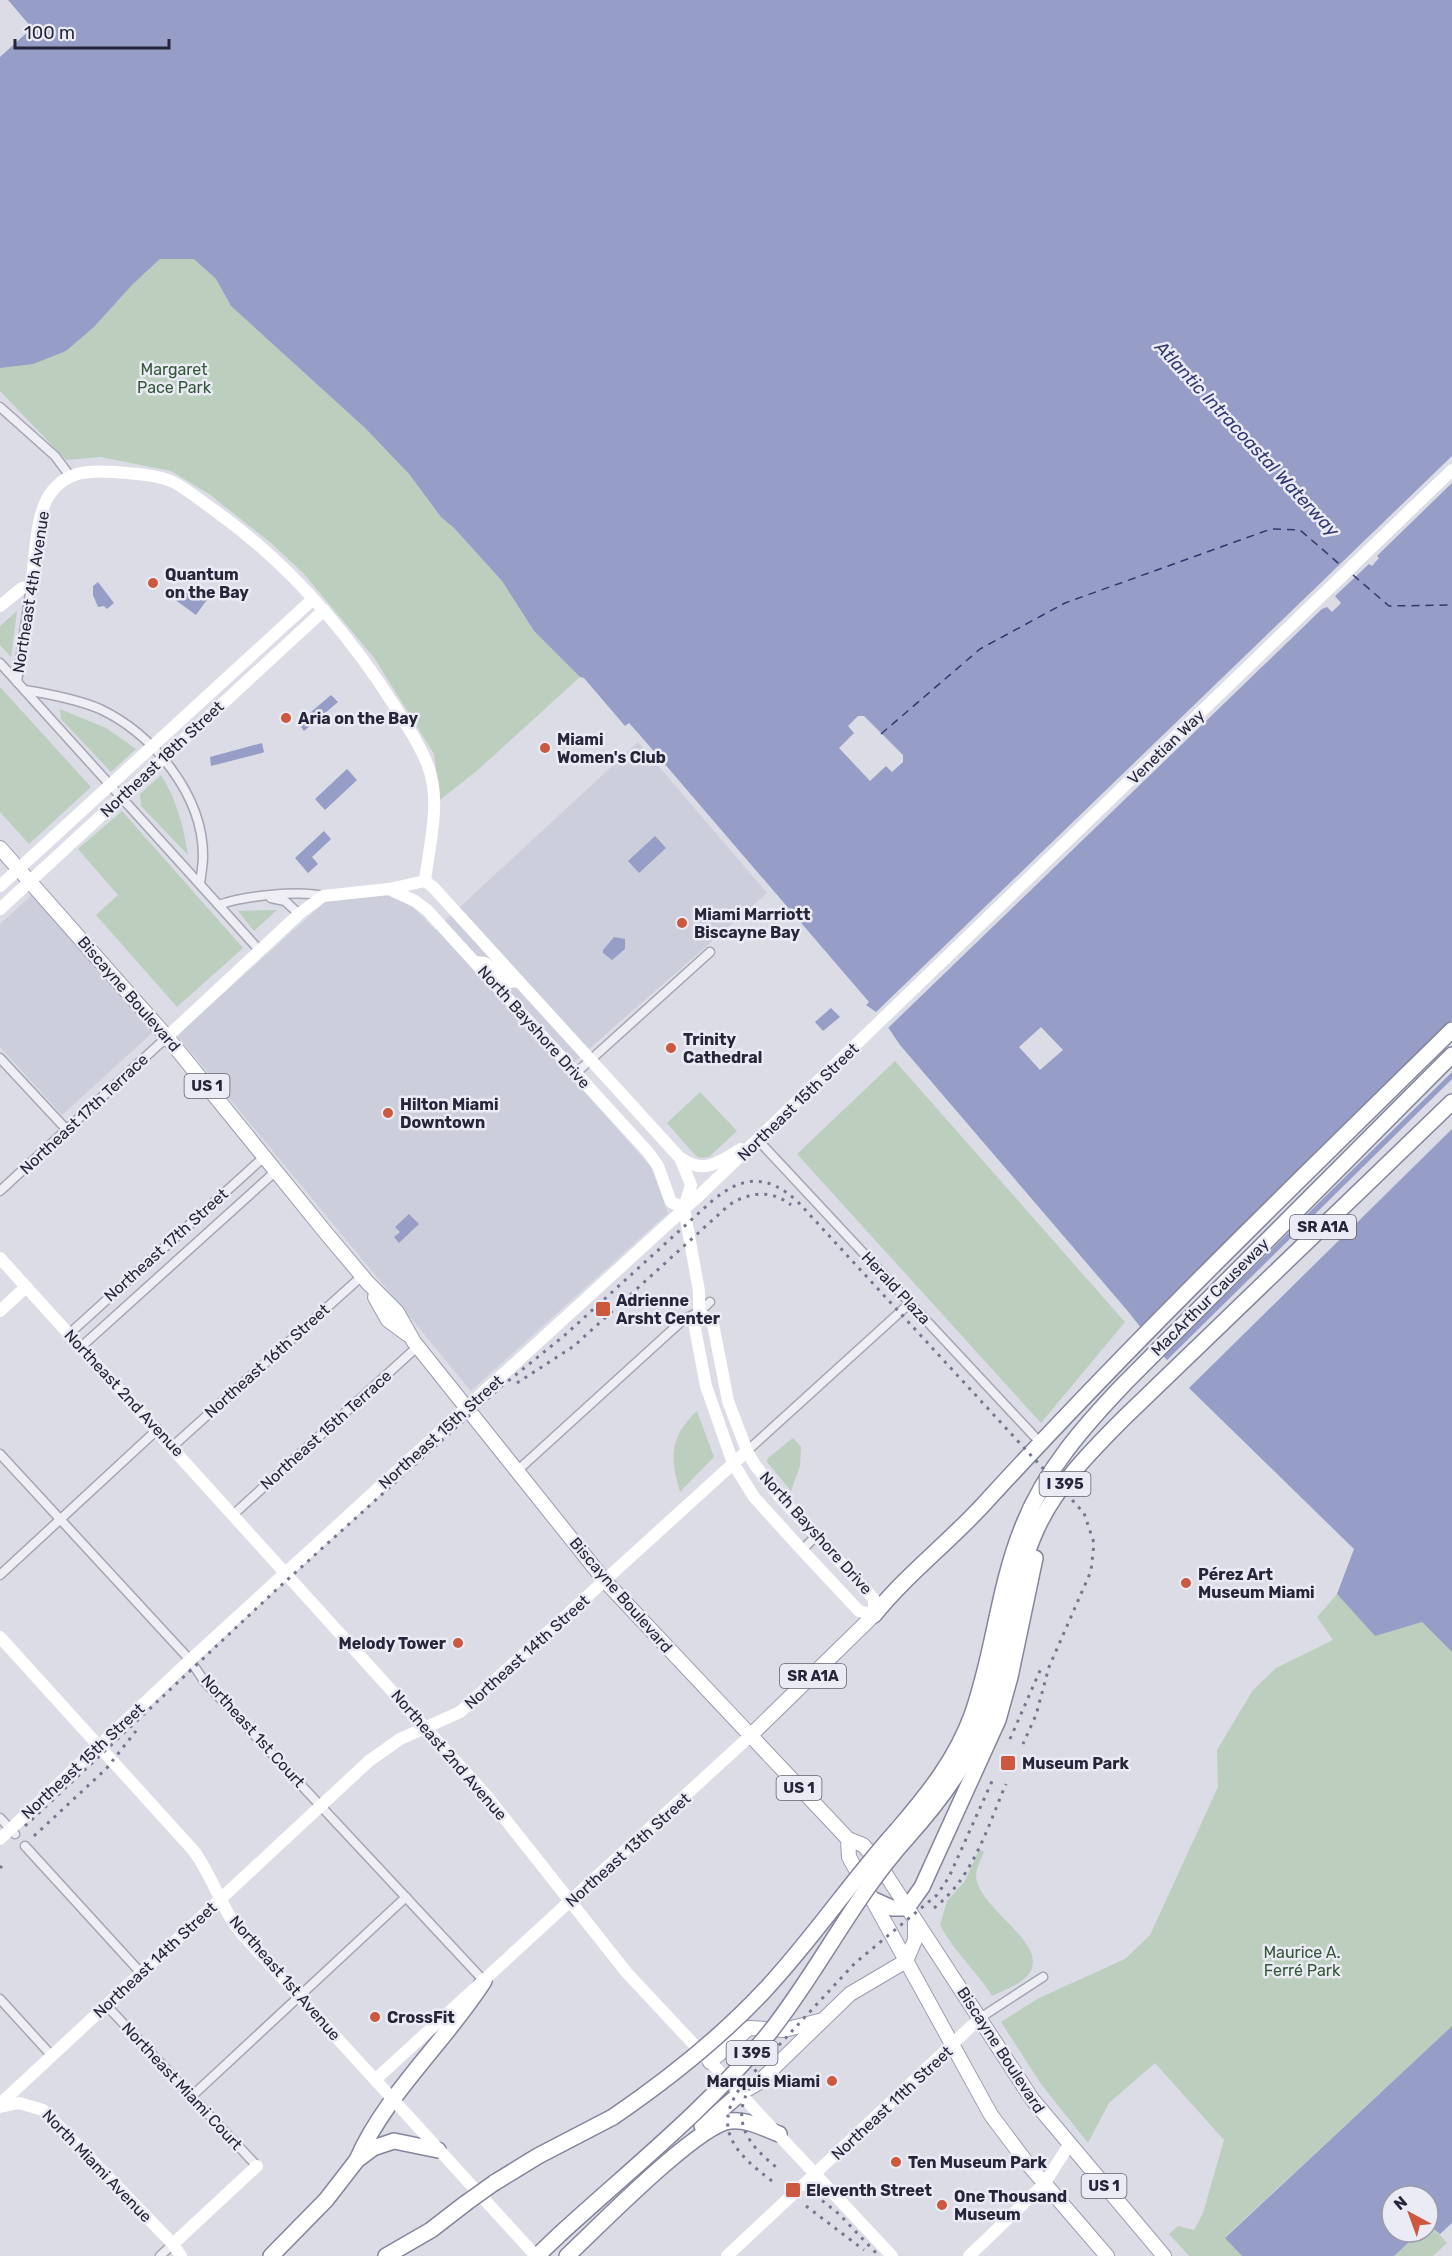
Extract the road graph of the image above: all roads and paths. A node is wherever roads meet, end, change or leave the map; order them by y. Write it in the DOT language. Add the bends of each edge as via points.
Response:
graph roads {
  1 [pos="0,407"];
  2 [pos="1452,470"];
  3 [pos="70,476"];
  4 [pos="31,586"];
  5 [pos="313,599"];
  6 [pos="0,606"];
  7 [pos="324,610"];
  8 [pos="0,663"];
  9 [pos="17,682"];
  10 [pos="25,690"];
  11 [pos="212,692"];
  12 [pos="222,704"];
  13 [pos="152,747"];
  14 [pos="163,759"];
  15 [pos="111,785"];
  16 [pos="121,797"];
  17 [pos="0,848"];
  18 [pos="19,869"];
  19 [pos="30,881"];
  20 [pos="425,881"];
  21 [pos="200,884"];
  22 [pos="0,886"];
  23 [pos="389,889"];
  24 [pos="323,896"];
  25 [pos="267,897"];
  26 [pos="219,905"];
  27 [pos="0,909"];
  28 [pos="427,910"];
  29 [pos="454,910"];
  30 [pos="299,914"];
  31 [pos="466,923"];
  32 [pos="260,951"];
  33 [pos="710,952"];
  34 [pos="465,953"];
  35 [pos="475,962"];
  36 [pos="518,981"];
  37 [pos="880,1023"];
  38 [pos="1452,1030"];
  39 [pos="167,1036"];
  40 [pos="1452,1055"];
  41 [pos="0,1058"];
  42 [pos="591,1060"];
  43 [pos="576,1073"];
  44 [pos="1452,1102"];
  45 [pos="66,1130"];
  46 [pos="758,1140"];
  47 [pos="264,1157"];
  48 [pos="680,1158"];
  49 [pos="276,1171"];
  50 [pos="0,1191"];
  51 [pos="684,1208"];
  52 [pos="0,1257"];
  53 [pos="365,1279"];
  54 [pos="26,1287"];
  55 [pos="710,1302"];
  56 [pos="910,1302"];
  57 [pos="0,1311"];
  58 [pos="699,1312"];
  59 [pos="69,1334"];
  60 [pos="414,1342"];
  61 [pos="81,1347"];
  62 [pos="1194,1350"];
  63 [pos="468,1409"];
  64 [pos="1097,1413"];
  65 [pos="158,1429"];
  66 [pos="1034,1436"];
  67 [pos="173,1446"];
  68 [pos="747,1451"];
  69 [pos="0,1454"];
  70 [pos="733,1463"];
  71 [pos="517,1471"];
  72 [pos="1055,1499"];
  73 [pos="234,1514"];
  74 [pos="61,1519"];
  75 [pos="816,1536"];
  76 [pos="802,1550"];
  77 [pos="286,1572"];
  78 [pos="0,1575"];
  79 [pos="605,1581"];
  80 [pos="874,1615"];
  81 [pos="0,1637"];
  82 [pos="190,1660"];
  83 [pos="424,1727"];
  84 [pos="750,1736"];
  85 [pos="99,1746"];
  86 [pos="321,1806"];
  87 [pos="0,1818"];
  88 [pos="13,1832"];
  89 [pos="902,1834"];
  90 [pos="0,1839"];
  91 [pos="848,1839"];
  92 [pos="25,1846"];
  93 [pos="221,1898"];
  94 [pos="406,1898"];
  95 [pos="874,1900"];
  96 [pos="571,1901"];
  97 [pos="907,1908"];
  98 [pos="915,1921"];
  99 [pos="906,1961"];
  100 [pos="141,1973"];
  101 [pos="1043,1977"];
  102 [pos="484,1981"];
  103 [pos="298,1996"];
  104 [pos="0,2000"];
  105 [pos="106,2005"];
  106 [pos="980,2018"];
  107 [pos="821,2020"];
  108 [pos="953,2047"];
  109 [pos="52,2056"];
  110 [pos="710,2061"];
  111 [pos="376,2079"];
  112 [pos="741,2093"];
  113 [pos="192,2096"];
  114 [pos="394,2102"];
  115 [pos="0,2106"];
  116 [pos="779,2134"];
  117 [pos="687,2145"];
  118 [pos="1069,2145"];
  119 [pos="438,2150"];
  120 [pos="357,2160"];
  121 [pos="257,2166"];
  122 [pos="815,2174"];
  123 [pos="1044,2184"];
  124 [pos="803,2185"];
  125 [pos="791,2196"];
  126 [pos="173,2244"];
  127 [pos="160,2256"];
  128 [pos="181,2256"];
  129 [pos="271,2256"];
  130 [pos="386,2256"];
  131 [pos="536,2256"];
  132 [pos="567,2256"];
  133 [pos="727,2256"];
  134 [pos="892,2256"];
  135 [pos="969,2256"];
  136 [pos="1107,2256"];
  137 [pos="1164,2256"];
  1 -- 3 [label="street" via="55,456"];
  2 -- 37 [label="street, Venetian Way"];
  3 -- 4 [label="street, Northeast 4th Avenue" via="46,501"];
  3 -- 5 [label="street" via="96,470 150,475 172,482 237,527"];
  4 -- 6 [label="street" via="22,588"];
  4 -- 9 [label="street, Northeast 4th Avenue"];
  5 -- 7 [label="street"];
  5 -- 11 [label="street, Northeast 18th Street"];
  7 -- 12 [label="street, Northeast 18th Street"];
  7 -- 20 [label="street" via="371,668 430,771 432,823"];
  8 -- 9 [label="street, Northeast 4th Avenue"];
  9 -- 10 [label="street, Northeast 4th Avenue"];
  10 -- 13 [label="street, Northeast 4th Avenue" via="99,709"];
  10 -- 15 [label="street, Northeast 4th Avenue"];
  11 -- 12 [label="street"];
  11 -- 13 [label="street, Northeast 18th Street"];
  12 -- 14 [label="street, Northeast 18th Street"];
  13 -- 14 [label="street, Northeast 4th Avenue"];
  13 -- 15 [label="street, Northeast 18th Street"];
  14 -- 16 [label="street, Northeast 18th Street"];
  14 -- 21 [label="street, Northeast 4th Avenue" via="183,788 194,815 203,856"];
  15 -- 16 [label="street, Northeast 4th Avenue"];
  15 -- 18 [label="street, Northeast 18th Street"];
  16 -- 19 [label="street, Northeast 18th Street"];
  16 -- 21 [label="street, Northeast 4th Avenue"];
  17 -- 18 [label="main road, Biscayne Boulevard / US 1"];
  18 -- 19 [label="main road, Biscayne Boulevard / US 1"];
  18 -- 22 [label="street, Northeast 18th Street"];
  19 -- 27 [label="street, Northeast 18th Street"];
  19 -- 39 [label="main road, Biscayne Boulevard / US 1"];
  20 -- 23 [label="street"];
  20 -- 29 [label="street, North Bayshore Drive"];
  21 -- 26 [label="street, Northeast 4th Avenue"];
  23 -- 24 [label="street"];
  23 -- 28 [label="street, North Bayshore Drive"];
  24 -- 25 [label="street" via="306,892"];
  24 -- 30 [label="street, Northeast 17th Terrace"];
  25 -- 26 [label="street"];
  25 -- 30 [label="street" via="285,901"];
  26 -- 32 [label="street, Northeast 4th Avenue"];
  28 -- 29 [label="street"];
  28 -- 34 [label="street, North Bayshore Drive"];
  29 -- 31 [label="street, North Bayshore Drive"];
  30 -- 32 [label="street, Northeast 17th Terrace"];
  31 -- 34 [label="street" via="462,941"];
  31 -- 36 [label="street, North Bayshore Drive"];
  32 -- 39 [label="street, Northeast 17th Terrace"];
  33 -- 42 [label="street"];
  34 -- 35 [label="street, North Bayshore Drive"];
  35 -- 36 [label="street" via="485,963 502,979"];
  35 -- 43 [label="street, North Bayshore Drive"];
  36 -- 42 [label="street, North Bayshore Drive"];
  37 -- 46 [label="street, Northeast 15th Street"];
  38 -- 80 [label="highway" via="1125,1352 979,1510"];
  39 -- 45 [label="street, Northeast 17th Terrace"];
  39 -- 47 [label="main road, Biscayne Boulevard / US 1"];
  40 -- 64 [label="highway, MacArthur Causeway / SR A1A"];
  41 -- 45 [label="street"];
  42 -- 43 [label="street"];
  42 -- 48 [label="street, North Bayshore Drive"];
  43 -- 51 [label="street, North Bayshore Drive" via="648,1152 658,1166 671,1202"];
  44 -- 62 [label="highway, MacArthur Causeway / SR A1A"];
  45 -- 50 [label="street, Northeast 17th Terrace"];
  46 -- 48 [label="street" via="704,1168 691,1166"];
  46 -- 51 [label="street, Northeast 15th Street"];
  46 -- 56 [label="street, Herald Plaza"];
  47 -- 49 [label="main road, Biscayne Boulevard / US 1"];
  47 -- 59 [label="street, Northeast 17th Street"];
  48 -- 51 [label="street, North Bayshore Drive" via="691,1185"];
  49 -- 53 [label="main road, Biscayne Boulevard / US 1"];
  49 -- 61 [label="street, Northeast 17th Street"];
  51 -- 58 [label="street, North Bayshore Drive"];
  51 -- 63 [label="street, Northeast 15th Street"];
  52 -- 54 [label="street, Northeast 2nd Avenue"];
  53 -- 60 [label="main road, Biscayne Boulevard / US 1" via="397,1312"];
  53 -- 67 [label="street, Northeast 16th Street"];
  54 -- 57 [label="street"];
  54 -- 59 [label="street, Northeast 2nd Avenue"];
  55 -- 58 [label="street"];
  56 -- 66 [label="street, Herald Plaza"];
  56 -- 68 [label="street, Northeast 14th Street"];
  58 -- 68 [label="street, North Bayshore Drive" via="713,1324 728,1401"];
  58 -- 70 [label="street, North Bayshore Drive" via="694,1323 706,1386"];
  58 -- 71 [label="street" via="683,1320"];
  59 -- 61 [label="street, Northeast 2nd Avenue"];
  60 -- 63 [label="main road, Biscayne Boulevard / US 1"];
  60 -- 73 [label="street, Northeast 15th Terrace"];
  61 -- 65 [label="street, Northeast 2nd Avenue"];
  62 -- 72 [label="highway, MacArthur Causeway / I 395" via="1086,1457"];
  63 -- 71 [label="main road, Biscayne Boulevard / US 1"];
  63 -- 77 [label="street, Northeast 15th Street"];
  64 -- 89 [label="highway, I 395" via="1059,1459 1033,1503 1010,1564 967,1727 942,1774"];
  65 -- 67 [label="street, Northeast 2nd Avenue"];
  65 -- 74 [label="street"];
  67 -- 73 [label="street, Northeast 2nd Avenue"];
  68 -- 70 [label="street, Northeast 14th Street"];
  68 -- 75 [label="street, North Bayshore Drive" via="770,1485"];
  69 -- 74 [label="street, Northeast 1st Court"];
  70 -- 76 [label="street, North Bayshore Drive" via="754,1497"];
  70 -- 79 [label="street, Northeast 14th Street"];
  71 -- 79 [label="main road, Biscayne Boulevard / US 1"];
  72 -- 89 [label="highway, I 395" via="1025,1560 993,1692 976,1738 949,1788"];
  72 -- 97 [label="highway" via="1053,1514 1036,1554 998,1720 922,1887"];
  73 -- 77 [label="street, Northeast 2nd Avenue"];
  74 -- 78 [label="street"];
  74 -- 82 [label="street, Northeast 1st Court"];
  75 -- 76 [label="street"];
  75 -- 80 [label="street, North Bayshore Drive" via="874,1599"];
  76 -- 80 [label="street, North Bayshore Drive" via="859,1611"];
  77 -- 82 [label="street, Northeast 15th Street"];
  77 -- 83 [label="street, Northeast 2nd Avenue"];
  79 -- 83 [label="street, Northeast 14th Street" via="460,1712"];
  79 -- 84 [label="main road, Biscayne Boulevard / US 1"];
  80 -- 84 [label="main road, Northeast 13th Street / SR A1A"];
  81 -- 85 [label="street, Northeast 1st Avenue"];
  82 -- 85 [label="street, Northeast 15th Street"];
  82 -- 86 [label="street, Northeast 1st Court" via="204,1681"];
  83 -- 86 [label="street, Northeast 14th Street" via="386,1748"];
  83 -- 96 [label="street, Northeast 2nd Avenue" via="500,1812"];
  84 -- 91 [label="main road, Biscayne Boulevard / US 1"];
  84 -- 96 [label="street, Northeast 13th Street"];
  85 -- 88 [label="street, Northeast 15th Street"];
  85 -- 93 [label="street, Northeast 1st Avenue" via="193,1850"];
  86 -- 93 [label="street, Northeast 14th Street"];
  86 -- 94 [label="street, Northeast 1st Court"];
  87 -- 88 [label="street"];
  88 -- 90 [label="street, Northeast 15th Street"];
  89 -- 130 [label="highway, I 395, bridge" via="749,2007 656,2086 613,2117 494,2183 431,2230"];
  89 -- 131 [label="highway, I 395, bridge" via="798,1994 759,2045 708,2099"];
  91 -- 95 [label="main road, Biscayne Boulevard / US 1" via="849,1857"];
  91 -- 97 [label="main road, Biscayne Boulevard / US 1" via="863,1845 877,1861"];
  92 -- 100 [label="street"];
  93 -- 100 [label="street, Northeast 14th Street"];
  93 -- 103 [label="street, Northeast 1st Avenue" via="236,1926"];
  94 -- 102 [label="street, Northeast 1st Court"];
  94 -- 103 [label="street"];
  95 -- 97 [label="highway" via="892,1908"];
  95 -- 99 [label="main road, Biscayne Boulevard / US 1"];
  96 -- 102 [label="street, Northeast 13th Street"];
  96 -- 110 [label="street, Northeast 2nd Avenue" via="625,1971"];
  97 -- 98 [label="main road, Biscayne Boulevard / US 1"];
  98 -- 99 [label="main road" via="915,1940"];
  98 -- 106 [label="main road, Biscayne Boulevard / US 1"];
  99 -- 107 [label="main road" via="857,1989"];
  99 -- 108 [label="main road, Biscayne Boulevard / US 1"];
  100 -- 105 [label="street, Northeast 14th Street"];
  101 -- 106 [label="street"];
  102 -- 111 [label="street, Northeast 13th Street"];
  102 -- 114 [label="highway" via="465,2012"];
  103 -- 111 [label="street, Northeast 1st Avenue"];
  103 -- 113 [label="street"];
  104 -- 109 [label="street"];
  105 -- 109 [label="street, Northeast 14th Street"];
  105 -- 113 [label="street, Northeast Miami Court"];
  106 -- 108 [label="street, Northeast 11th Street"];
  106 -- 118 [label="main road, Biscayne Boulevard / US 1" via="1032,2099"];
  107 -- 110 [label="main road" via="784,2030 749,2028"];
  107 -- 112 [label="main road" via="758,2083"];
  108 -- 122 [label="street, Northeast 11th Street"];
  108 -- 123 [label="main road, Biscayne Boulevard / US 1" via="991,2115"];
  109 -- 115 [label="street, Northeast 14th Street"];
  110 -- 112 [label="street, Northeast 2nd Avenue"];
  111 -- 114 [label="street, Northeast 1st Avenue"];
  112 -- 116 [label="street, Northeast 2nd Avenue"];
  112 -- 117 [label="highway" via="698,2130"];
  113 -- 121 [label="street, Northeast Miami Court"];
  114 -- 119 [label="street, Northeast 1st Avenue"];
  114 -- 120 [label="highway"];
  115 -- 126 [label="street, North Miami Avenue" via="19,2103 43,2110"];
  116 -- 117 [label="highway" via="750,2122 730,2121 715,2125"];
  116 -- 122 [label="street, Northeast 2nd Avenue"];
  117 -- 132 [label="highway"];
  118 -- 123 [label="street"];
  118 -- 137 [label="main road, Biscayne Boulevard / US 1"];
  119 -- 120 [label="highway" via="394,2141"];
  119 -- 131 [label="street, Northeast 1st Avenue"];
  120 -- 129 [label="highway" via="326,2200"];
  121 -- 126 [label="street"];
  122 -- 124 [label="street, Northeast 11th Street"];
  122 -- 134 [label="street, Northeast 2nd Avenue"];
  123 -- 135 [label="street"];
  123 -- 136 [label="main road, Biscayne Boulevard / US 1"];
  125 -- 133 [label="street"];
  126 -- 127 [label="street"];
  126 -- 128 [label="street, North Miami Avenue"];
}
